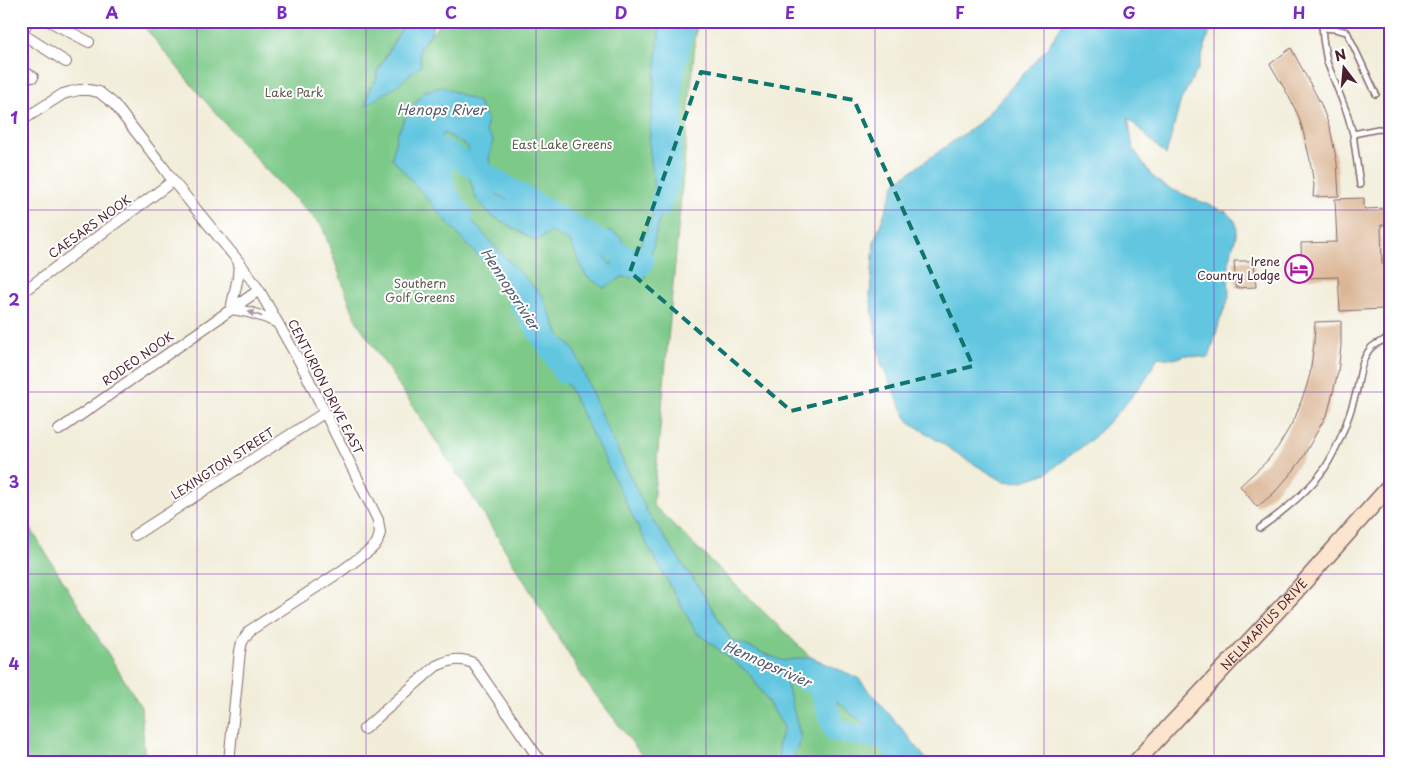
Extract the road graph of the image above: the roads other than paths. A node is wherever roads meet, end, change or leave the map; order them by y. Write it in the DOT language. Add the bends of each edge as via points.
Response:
graph roads {
  1 [pos="28,21"];
  2 [pos="49,21"];
  3 [pos="1322,21"];
  4 [pos="1322,28"];
  5 [pos="21,33"];
  6 [pos="89,42"];
  7 [pos="66,62"];
  8 [pos="21,70"];
  9 [pos="33,77"];
  10 [pos="1376,94"];
  11 [pos="22,121"];
  12 [pos="1390,130"];
  13 [pos="1353,134"];
  14 [pos="173,181"];
  15 [pos="1360,185"];
  16 [pos="239,262"];
  17 [pos="259,290"];
  18 [pos="21,293"];
  19 [pos="231,309"];
  20 [pos="278,323"];
  21 [pos="1390,338"];
  22 [pos="324,413"];
  23 [pos="59,430"];
  24 [pos="1390,486"];
  25 [pos="1260,528"];
  26 [pos="135,535"];
  27 [pos="364,728"];
  28 [pos="229,762"];
  29 [pos="541,762"];
  30 [pos="1136,762"];
  1 -- 5 [label="street"];
  2 -- 6 [label="street"];
  3 -- 4 [label="lane"];
  4 -- 10 [label="lane" via="1347,32"];
  4 -- 13 [label="lane" via="1327,62"];
  5 -- 7 [label="street"];
  8 -- 9 [label="street"];
  11 -- 14 [label="street, CENTURION DRIVE EAST" via="63,94 79,90 99,92 114,104"];
  12 -- 13 [label="lane"];
  13 -- 15 [label="lane"];
  14 -- 16 [label="street, CENTURION DRIVE EAST"];
  14 -- 18 [label="street, CAESARS NOOK"];
  16 -- 17 [label="street, CENTURION DRIVE EAST"];
  16 -- 19 [label="street"];
  17 -- 19 [label="street, RODEO NOOK"];
  17 -- 20 [label="street, CENTURION DRIVE EAST"];
  20 -- 19 [label="street, one-way" via="259,314"];
  19 -- 23 [label="street, RODEO NOOK"];
  20 -- 22 [label="street, CENTURION DRIVE EAST"];
  21 -- 25 [label="lane" via="1372,346 1365,356 1349,417 1325,468 1290,506"];
  22 -- 26 [label="street, LEXINGTON STREET"];
  22 -- 28 [label="street, CENTURION DRIVE EAST" via="377,516 380,533 370,550 249,631 242,642 238,662"];
  24 -- 30 [label="main road, NELLMAPIUS DRIVE"];
  27 -- 29 [label="street" via="436,666 461,659 473,663"];
}
